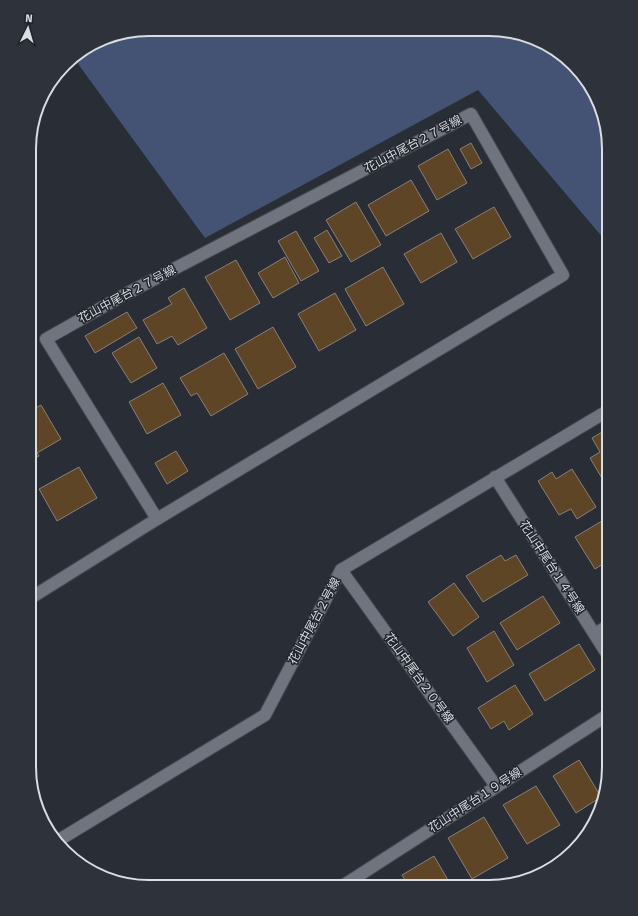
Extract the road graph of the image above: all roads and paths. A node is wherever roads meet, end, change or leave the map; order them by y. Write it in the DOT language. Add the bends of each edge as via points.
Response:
graph roads {
  1 [pos="602,414"];
  2 [pos="495,477"];
  3 [pos="157,519"];
  4 [pos="341,570"];
  5 [pos="36,595"];
  6 [pos="602,630"];
  7 [pos="595,634"];
  8 [pos="602,646"];
  9 [pos="602,718"];
  10 [pos="496,786"];
  11 [pos="62,838"];
  12 [pos="352,880"];
  1 -- 2 [label="street, 花山中尾台２号線"];
  2 -- 4 [label="street, 花山中尾台２号線"];
  2 -- 7 [label="street, 花山中尾台１４号線"];
  3 -- 3 [label="street, 花山中尾台２７号線" via="563,275 471,114 46,338"];
  3 -- 5 [label="street, 花山中尾台２７号線"];
  4 -- 10 [label="street, 花山中尾台２０号線"];
  4 -- 11 [label="street, 花山中尾台２号線" via="265,714"];
  6 -- 7 [label="street"];
  7 -- 8 [label="street, 花山中尾台１４号線"];
  9 -- 10 [label="street, 花山中尾台１９号線"];
  10 -- 12 [label="street, 花山中尾台１９号線"];
}
